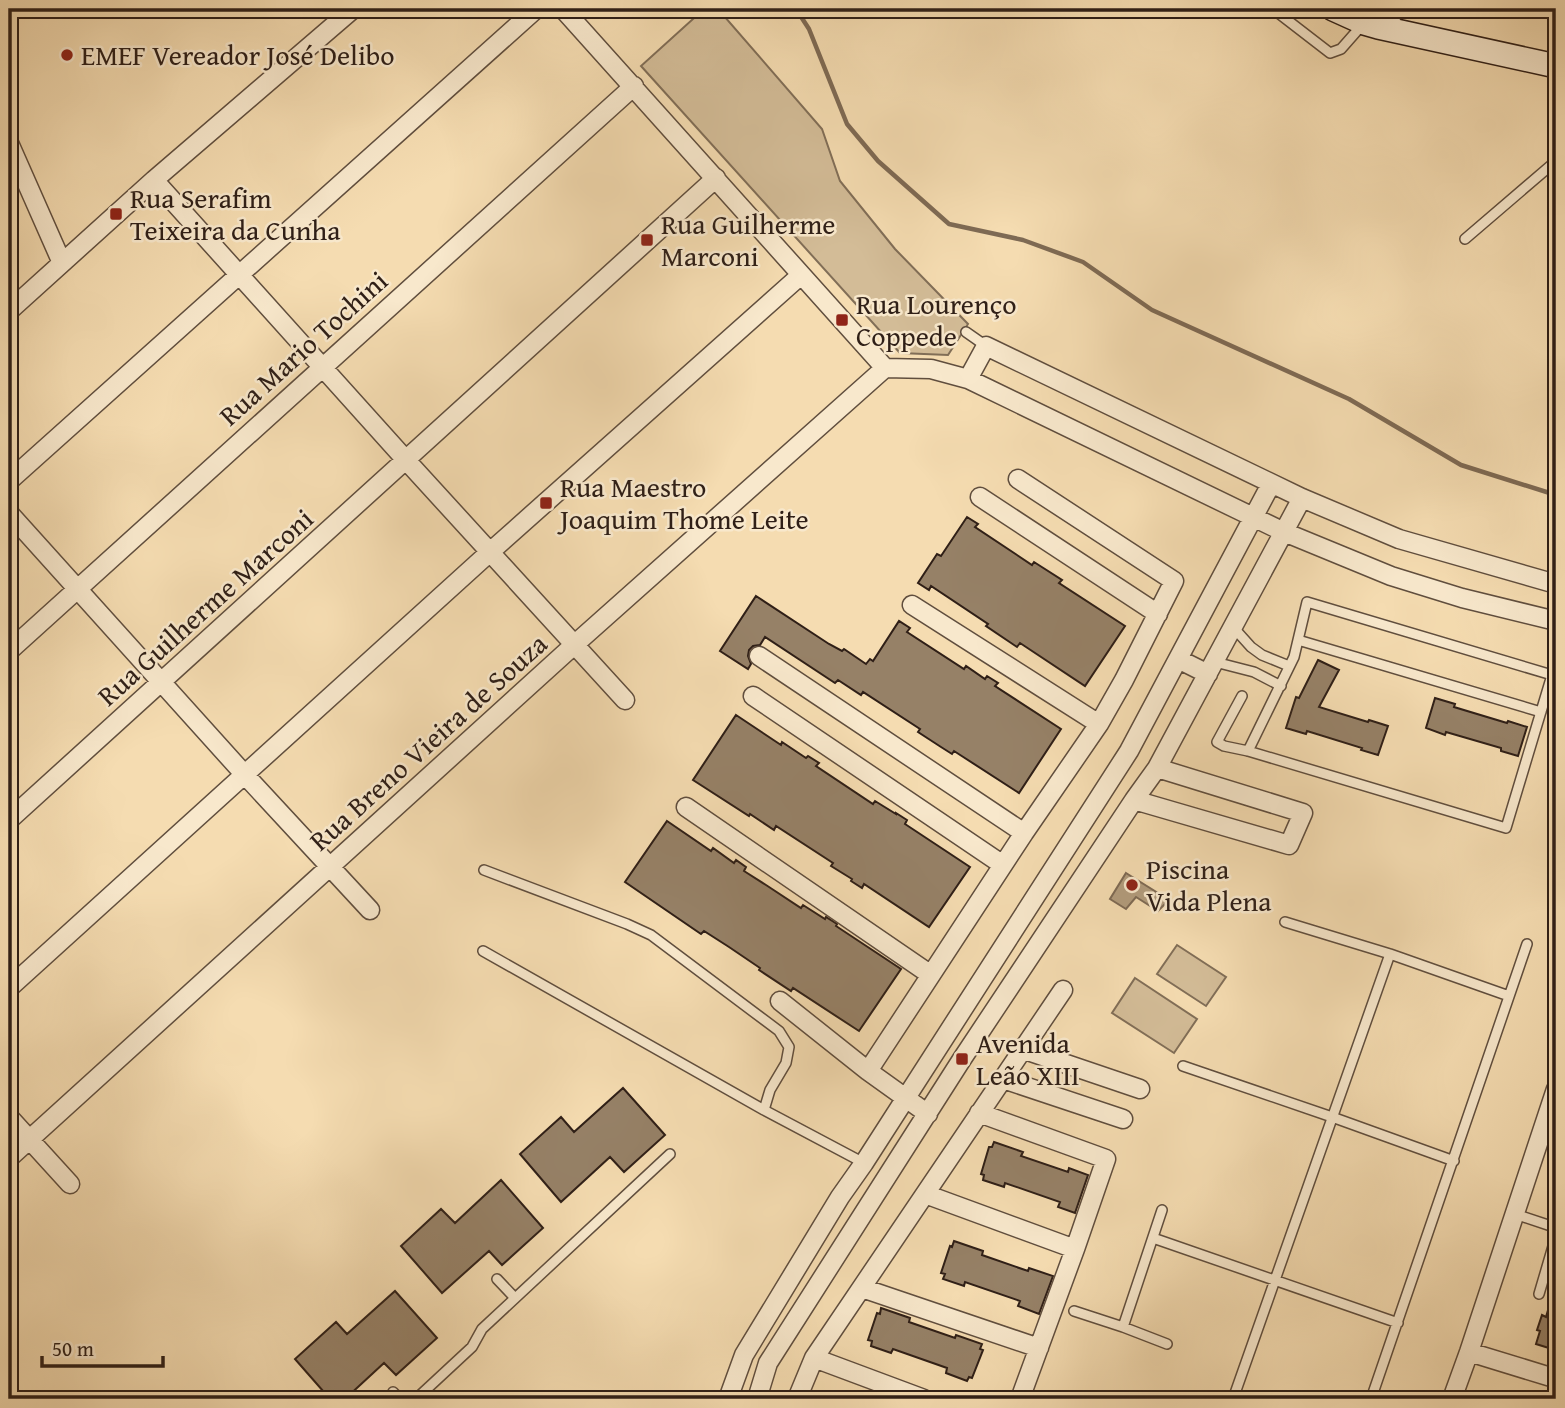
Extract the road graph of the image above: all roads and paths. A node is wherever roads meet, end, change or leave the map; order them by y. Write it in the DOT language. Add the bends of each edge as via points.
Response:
graph roads {
  1 [pos="353,9"];
  2 [pos="536,9"];
  3 [pos="563,9"];
  4 [pos="1273,9"];
  5 [pos="1334,9"];
  6 [pos="1398,9"];
  7 [pos="1371,25"];
  8 [pos="1556,66"];
  9 [pos="634,86"];
  10 [pos="9,143"];
  11 [pos="1556,160"];
  12 [pos="716,178"];
  13 [pos="154,180"];
  14 [pos="1465,239"];
  15 [pos="62,263"];
  16 [pos="238,274"];
  17 [pos="801,275"];
  18 [pos="9,310"];
  19 [pos="966,331"];
  20 [pos="986,346"];
  21 [pos="321,367"];
  22 [pos="886,368"];
  23 [pos="968,379"];
  24 [pos="405,459"];
  25 [pos="1018,479"];
  26 [pos="9,481"];
  27 [pos="1271,484"];
  28 [pos="980,498"];
  29 [pos="1301,498"];
  30 [pos="9,513"];
  31 [pos="1252,518"];
  32 [pos="1284,532"];
  33 [pos="490,552"];
  34 [pos="1556,584"];
  35 [pos="78,589"];
  36 [pos="912,605"];
  37 [pos="1158,614"];
  38 [pos="1556,621"];
  39 [pos="1233,627"];
  40 [pos="1298,640"];
  41 [pos="574,645"];
  42 [pos="9,651"];
  43 [pos="759,656"];
  44 [pos="1178,659"];
  45 [pos="1289,666"];
  46 [pos="1211,668"];
  47 [pos="162,682"];
  48 [pos="1281,686"];
  49 [pos="753,696"];
  50 [pos="1242,696"];
  51 [pos="625,701"];
  52 [pos="1541,712"];
  53 [pos="1099,724"];
  54 [pos="1248,751"];
  55 [pos="1157,768"];
  56 [pos="245,775"];
  57 [pos="1134,800"];
  58 [pos="686,807"];
  59 [pos="9,820"];
  60 [pos="1024,833"];
  61 [pos="1003,865"];
  62 [pos="330,867"];
  63 [pos="484,870"];
  64 [pos="370,910"];
  65 [pos="1285,922"];
  66 [pos="1527,944"];
  67 [pos="483,951"];
  68 [pos="1390,954"];
  69 [pos="931,975"];
  70 [pos="9,988"];
  71 [pos="1063,990"];
  72 [pos="1509,996"];
  73 [pos="780,1001"];
  74 [pos="1023,1049"];
  75 [pos="1183,1066"];
  76 [pos="868,1070"];
  77 [pos="1003,1079"];
  78 [pos="1556,1088"];
  79 [pos="1140,1089"];
  80 [pos="905,1097"];
  81 [pos="764,1110"];
  82 [pos="979,1113"];
  83 [pos="928,1114"];
  84 [pos="1332,1116"];
  85 [pos="9,1117"];
  86 [pos="1123,1119"];
  87 [pos="29,1139"];
  88 [pos="670,1154"];
  89 [pos="9,1158"];
  90 [pos="1454,1161"];
  91 [pos="864,1163"];
  92 [pos="70,1184"];
  93 [pos="925,1194"];
  94 [pos="1162,1210"];
  95 [pos="1515,1214"];
  96 [pos="1153,1238"];
  97 [pos="1075,1249"];
  98 [pos="496,1279"];
  99 [pos="1276,1280"];
  100 [pos="862,1288"];
  101 [pos="1539,1294"];
  102 [pos="515,1298"];
  103 [pos="1074,1311"];
  104 [pos="1398,1323"];
  105 [pos="1123,1327"];
  106 [pos="1167,1344"];
  107 [pos="1039,1348"];
  108 [pos="1469,1352"];
  109 [pos="814,1358"];
  110 [pos="1554,1378"];
  111 [pos="416,1399"];
  112 [pos="728,1399"];
  113 [pos="757,1399"];
  114 [pos="797,1399"];
  115 [pos="924,1399"];
  116 [pos="1020,1399"];
  117 [pos="1233,1399"];
  118 [pos="1371,1399"];
  119 [pos="1452,1399"];
  1 -- 13 [label="street"];
  2 -- 16 [label="street"];
  3 -- 9 [label="street"];
  4 -- 7 [label="lane" via="1329,53"];
  5 -- 7 [label="main road"];
  6 -- 7 [label="street"];
  7 -- 8 [label="main road"];
  9 -- 12 [label="street"];
  9 -- 21 [label="street, Rua Mario Tochini"];
  10 -- 15 [label="street"];
  11 -- 14 [label="lane"];
  12 -- 17 [label="street"];
  12 -- 24 [label="street, Rua Guilherme Marconi"];
  13 -- 15 [label="street"];
  13 -- 16 [label="street"];
  15 -- 18 [label="street"];
  16 -- 21 [label="street"];
  16 -- 26 [label="street"];
  17 -- 22 [label="street"];
  17 -- 33 [label="street"];
  19 -- 20 [label="lane"];
  20 -- 23 [label="street"];
  20 -- 27 [label="street"];
  21 -- 24 [label="street"];
  21 -- 35 [label="street, Rua Mario Tochini"];
  22 -- 23 [label="street" via="931,369"];
  22 -- 41 [label="street, Rua Breno Vieira de Souza"];
  23 -- 31 [label="street"];
  24 -- 33 [label="street"];
  24 -- 47 [label="street, Rua Guilherme Marconi"];
  25 -- 37 [label="street" via="1174,582"];
  27 -- 29 [label="street"];
  27 -- 31 [label="street"];
  28 -- 37 [label="street"];
  29 -- 32 [label="street"];
  29 -- 34 [label="street" via="1399,539"];
  30 -- 35 [label="street"];
  31 -- 32 [label="street"];
  31 -- 44 [label="street"];
  32 -- 38 [label="street" via="1391,576"];
  32 -- 39 [label="street"];
  33 -- 41 [label="street"];
  33 -- 56 [label="street"];
  35 -- 42 [label="street, Rua Mario Tochini"];
  35 -- 47 [label="street"];
  36 -- 53 [label="street"];
  37 -- 53 [label="street"];
  39 -- 45 [label="lane" via="1251,648"];
  39 -- 46 [label="street"];
  40 -- 45 [label="lane"];
  40 -- 52 [label="lane"];
  40 -- 52 [label="lane" via="1307,602 1552,675"];
  41 -- 51 [label="street"];
  41 -- 62 [label="street, Rua Breno Vieira de Souza"];
  43 -- 60 [label="street"];
  44 -- 46 [label="street"];
  44 -- 80 [label="street" via="1129,751"];
  45 -- 48 [label="lane"];
  46 -- 48 [label="lane" via="1254,672"];
  46 -- 55 [label="street"];
  47 -- 56 [label="street"];
  47 -- 59 [label="street, Rua Guilherme Marconi"];
  48 -- 54 [label="lane"];
  49 -- 61 [label="street"];
  50 -- 54 [label="lane" via="1217,742"];
  52 -- 54 [label="lane" via="1506,828"];
  53 -- 60 [label="street"];
  55 -- 57 [label="street"];
  55 -- 57 [label="street" via="1303,813 1289,845"];
  56 -- 62 [label="street"];
  56 -- 70 [label="street"];
  57 -- 83 [label="street"];
  58 -- 69 [label="street"];
  60 -- 61 [label="street"];
  61 -- 69 [label="street"];
  62 -- 64 [label="street"];
  62 -- 87 [label="street, Rua Breno Vieira de Souza"];
  63 -- 81 [label="lane" via="651,935 779,1031 789,1047 786,1063"];
  65 -- 68 [label="lane"];
  66 -- 72 [label="lane"];
  67 -- 81 [label="lane"];
  68 -- 72 [label="lane"];
  68 -- 84 [label="lane"];
  69 -- 76 [label="street"];
  71 -- 74 [label="street"];
  72 -- 90 [label="lane"];
  73 -- 76 [label="street"];
  74 -- 77 [label="street"];
  74 -- 79 [label="street"];
  75 -- 84 [label="lane"];
  76 -- 80 [label="street"];
  77 -- 82 [label="street"];
  77 -- 86 [label="street"];
  78 -- 95 [label="street"];
  80 -- 83 [label="street"];
  80 -- 91 [label="street"];
  81 -- 91 [label="lane"];
  82 -- 93 [label="street"];
  82 -- 97 [label="street" via="1106,1159"];
  83 -- 113 [label="street" via="768,1363"];
  84 -- 90 [label="lane"];
  84 -- 99 [label="lane"];
  85 -- 87 [label="street"];
  87 -- 89 [label="street, Rua Breno Vieira de Souza"];
  87 -- 92 [label="street"];
  88 -- 102 [label="lane"];
  90 -- 104 [label="lane"];
  91 -- 112 [label="street" via="744,1355"];
  93 -- 97 [label="street"];
  93 -- 100 [label="street"];
  94 -- 96 [label="lane"];
  95 -- 101 [label="lane" via="1556,1230"];
  95 -- 108 [label="street"];
  96 -- 99 [label="lane"];
  96 -- 105 [label="lane"];
  97 -- 107 [label="street"];
  98 -- 102 [label="lane"];
  99 -- 104 [label="lane"];
  99 -- 117 [label="lane"];
  100 -- 107 [label="street"];
  100 -- 109 [label="street"];
  102 -- 111 [label="lane" via="482,1329 472,1347"];
  103 -- 105 [label="lane"];
  104 -- 118 [label="lane"];
  105 -- 106 [label="lane"];
  107 -- 116 [label="street"];
  108 -- 110 [label="street"];
  108 -- 119 [label="street"];
  109 -- 114 [label="street"];
  109 -- 115 [label="street"];
}
